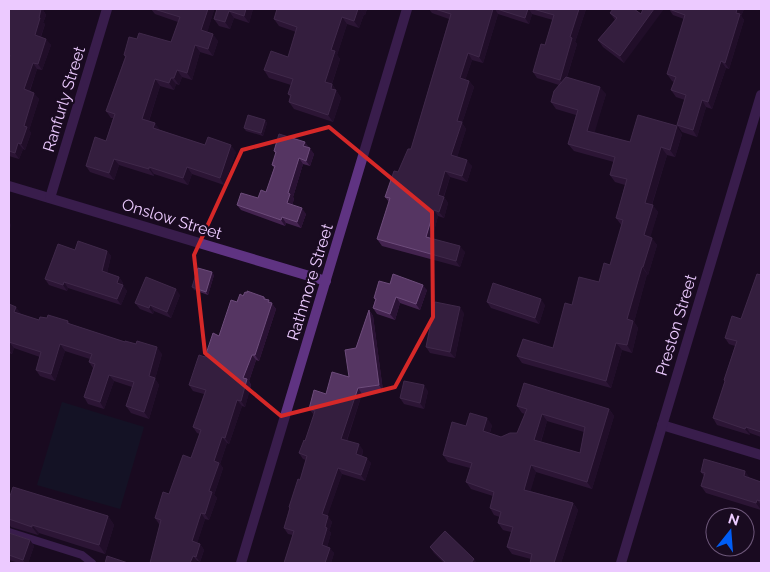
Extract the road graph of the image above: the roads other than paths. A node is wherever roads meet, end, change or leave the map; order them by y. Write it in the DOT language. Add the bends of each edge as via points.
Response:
graph roads {
  1 [pos="107,9"];
  2 [pos="407,9"];
  3 [pos="761,95"];
  4 [pos="9,186"];
  5 [pos="50,198"];
  6 [pos="326,281"];
  7 [pos="662,425"];
  8 [pos="761,455"];
  9 [pos="9,532"];
  10 [pos="92,563"];
  11 [pos="242,563"];
  12 [pos="620,563"];
  1 -- 5 [label="street, Ranfurly Street"];
  2 -- 6 [label="street, Rathmore Street"];
  3 -- 7 [label="street, Preston Street"];
  4 -- 5 [label="street, Onslow Street"];
  5 -- 6 [label="street, Onslow Street"];
  6 -- 11 [label="street, Rathmore Street"];
  7 -- 8 [label="street"];
  7 -- 12 [label="street, Preston Street"];
  9 -- 10 [label="lane" via="82,554"];
}
